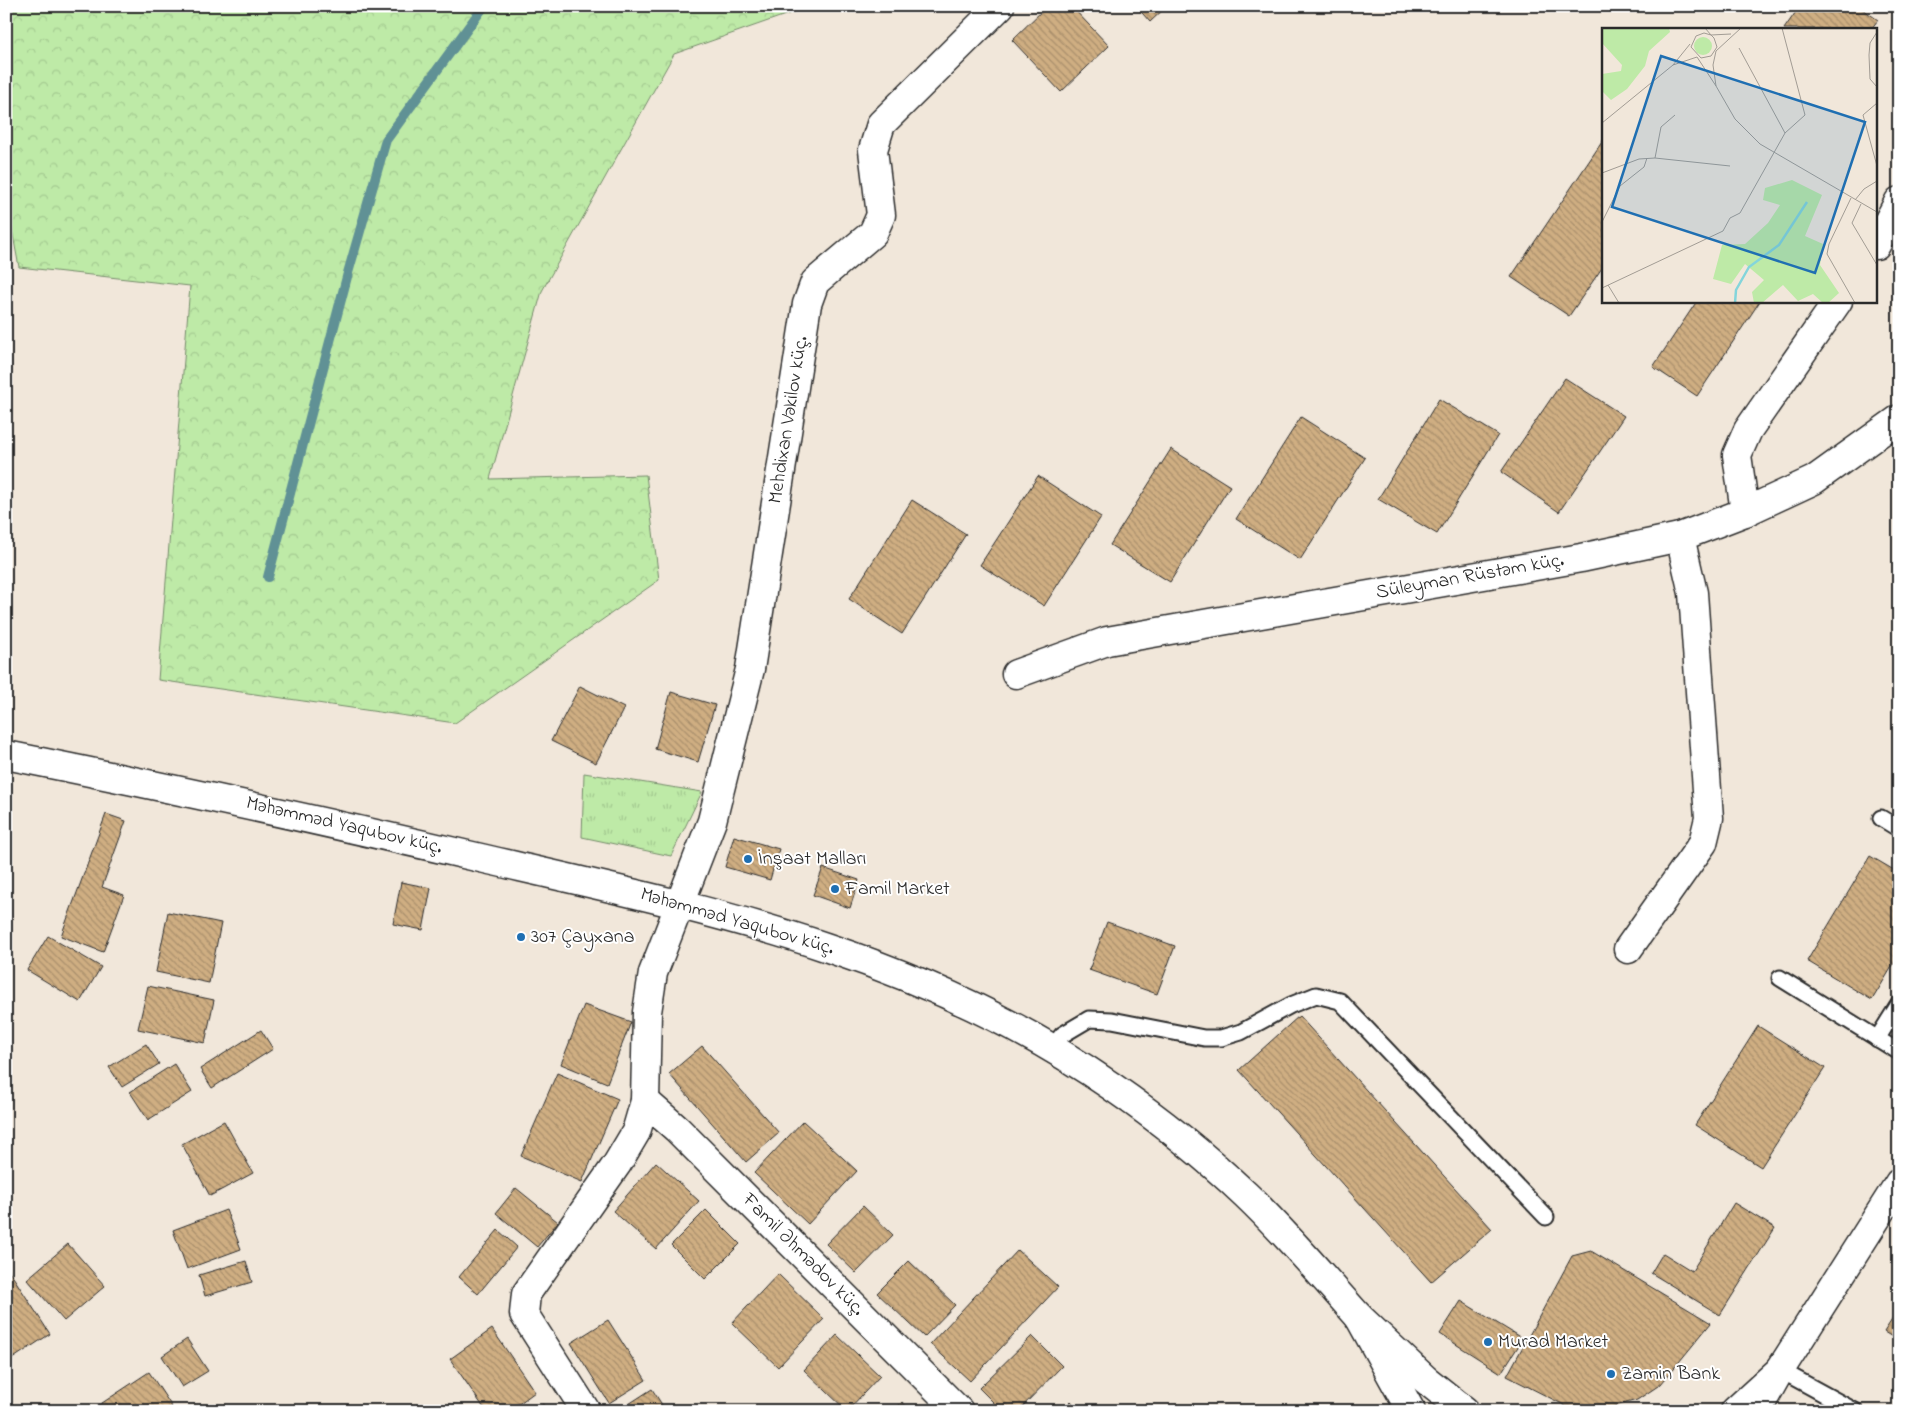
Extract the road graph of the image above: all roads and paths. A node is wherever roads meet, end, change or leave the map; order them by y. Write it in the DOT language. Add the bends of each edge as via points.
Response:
graph roads {
  1 [pos="1000,6"];
  2 [pos="1899,201"];
  3 [pos="1878,240"];
  4 [pos="1837,302"];
  5 [pos="1899,419"];
  6 [pos="1744,512"];
  7 [pos="1680,537"];
  8 [pos="1016,674"];
  9 [pos="6,755"];
  10 [pos="1881,818"];
  11 [pos="1899,829"];
  12 [pos="679,903"];
  13 [pos="1628,950"];
  14 [pos="1780,978"];
  15 [pos="1899,1004"];
  16 [pos="1877,1039"];
  17 [pos="1051,1049"];
  18 [pos="1899,1052"];
  19 [pos="645,1101"];
  20 [pos="1899,1183"];
  21 [pos="1546,1217"];
  22 [pos="1359,1317"];
  23 [pos="1780,1370"];
  24 [pos="586,1411"];
  25 [pos="958,1411"];
  26 [pos="1411,1411"];
  27 [pos="1465,1411"];
  28 [pos="1735,1411"];
  29 [pos="1757,1411"];
  30 [pos="1855,1411"];
  1 -- 12 [label="street, Mehdixan Vəkilov küç." via="881,124 873,150 881,215 873,233 815,282 812,289 807,304 750,669 712,821"];
  2 -- 3 [label="street"];
  4 -- 6 [label="street" via="1748,430 1737,455"];
  5 -- 6 [label="street, Süleyman Rüstəm küç." via="1814,480"];
  6 -- 7 [label="street, Süleyman Rüstəm küç."];
  7 -- 8 [label="street, Süleyman Rüstəm küç." via="1581,558 1107,641"];
  7 -- 13 [label="street" via="1693,594 1709,818 1703,843 1694,859"];
  9 -- 12 [label="street, Məhəmməd Yaqubov küç." via="204,794"];
  10 -- 11 [label="lane"];
  12 -- 17 [label="street, Məhəmməd Yaqubov küç." via="825,945 913,978 964,1000"];
  12 -- 19 [label="street, Mehdixan Vəkilov küç." via="653,973 647,1012"];
  14 -- 16 [label="lane"];
  15 -- 16 [label="lane"];
  16 -- 18 [label="lane"];
  17 -- 21 [label="lane" via="1062,1035 1089,1019 1221,1038 1242,1032 1316,995 1340,1001"];
  17 -- 22 [label="street, Məhəmməd Yaqubov küç." via="1111,1086 1185,1142 1246,1195"];
  19 -- 24 [label="street, Mehdixan Vəkilov küç." via="636,1132 617,1164 526,1294 524,1314"];
  19 -- 25 [label="street, Famil Əhmədov küç." via="677,1128"];
  20 -- 23 [label="street"];
  22 -- 26 [label="street"];
  22 -- 27 [label="street" via="1408,1364"];
  23 -- 28 [label="street"];
  23 -- 29 [label="street"];
  23 -- 30 [label="lane"];
}
